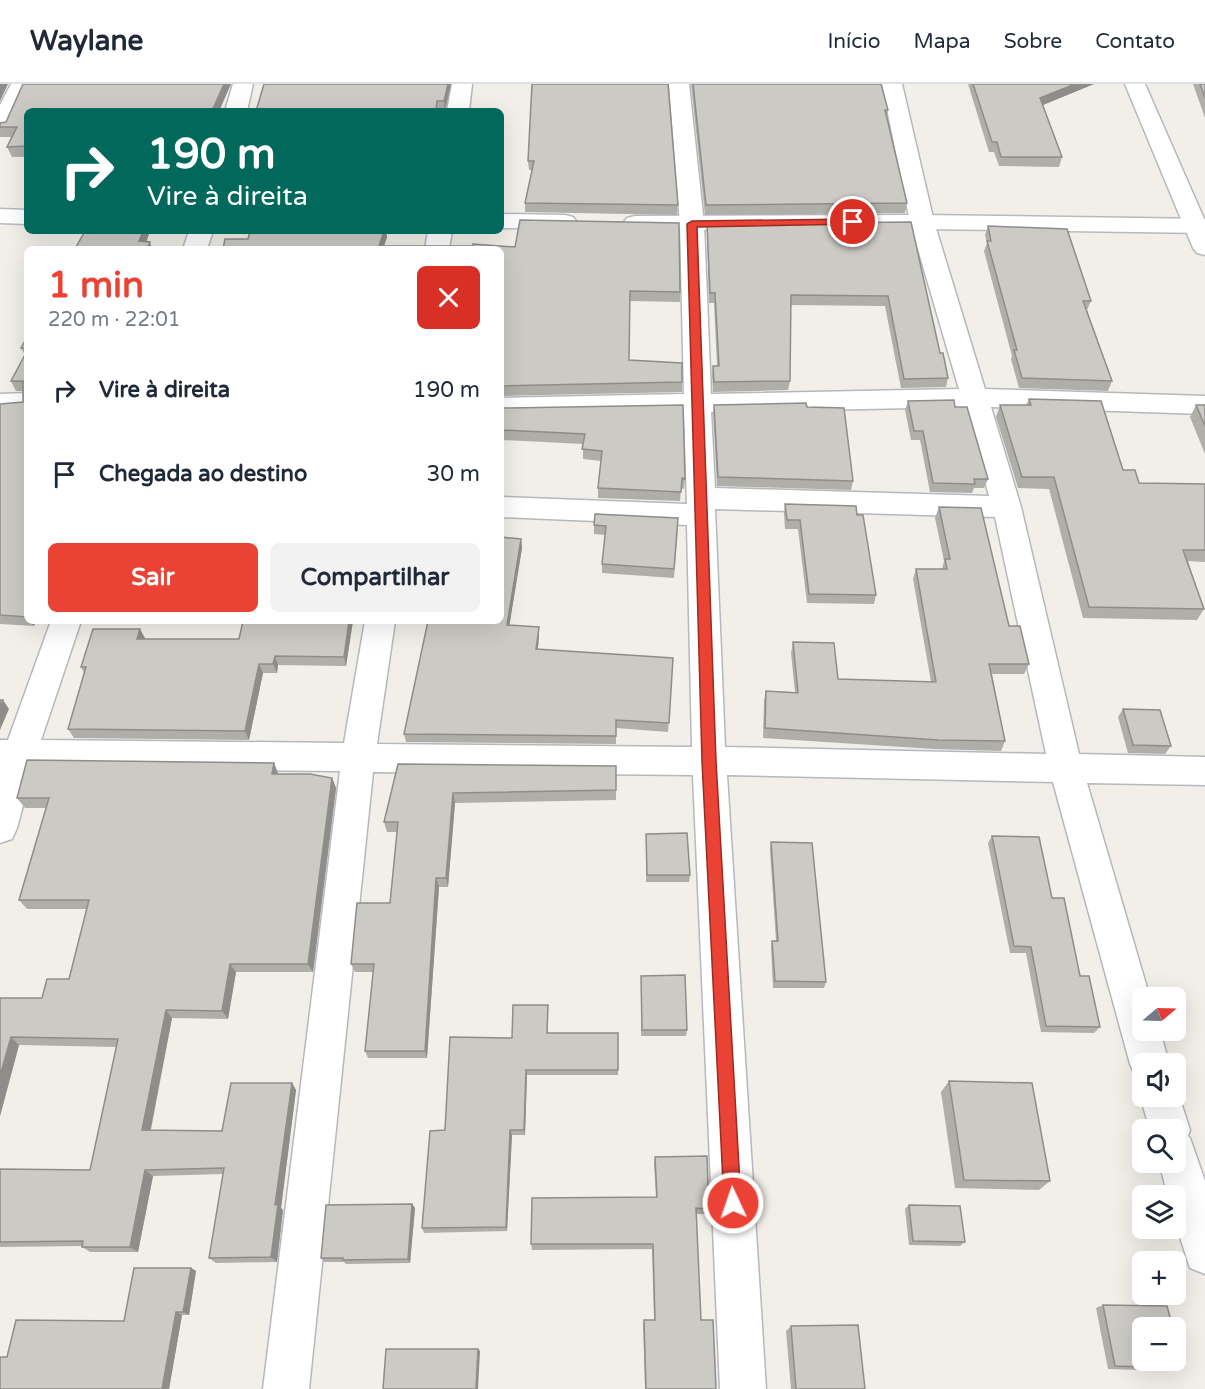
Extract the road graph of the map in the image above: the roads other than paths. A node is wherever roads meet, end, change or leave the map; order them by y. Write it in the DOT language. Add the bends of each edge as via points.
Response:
graph roads {
  1 [pos="21,84"];
  2 [pos="243,84"];
  3 [pos="462,84"];
  4 [pos="679,84"];
  5 [pos="892,84"];
  6 [pos="1135,84"];
  7 [pos="237,108"];
  8 [pos="458,108"];
  9 [pos="0,126"];
  10 [pos="0,216"];
  11 [pos="24,217"];
  12 [pos="504,221"];
  13 [pos="585,222"];
  14 [pos="922,222"];
  15 [pos="609,223"];
  16 [pos="692,224"];
  17 [pos="1200,226"];
  18 [pos="1205,248"];
  19 [pos="975,398"];
  20 [pos="0,402"];
  21 [pos="24,402"];
  22 [pos="698,404"];
  23 [pos="1205,405"];
  24 [pos="504,407"];
  25 [pos="504,507"];
  26 [pos="701,507"];
  27 [pos="1007,507"];
  28 [pos="65,624"];
  29 [pos="380,624"];
  30 [pos="10,754"];
  31 [pos="358,758"];
  32 [pos="709,761"];
  33 [pos="1066,769"];
  34 [pos="1205,771"];
  35 [pos="0,828"];
  36 [pos="1147,1053"];
  37 [pos="1182,1173"];
  38 [pos="1205,1253"];
  39 [pos="286,1389"];
  40 [pos="743,1389"];
  1 -- 9 [label="street"];
  2 -- 7 [label="street"];
  3 -- 8 [label="street"];
  4 -- 16 [label="street"];
  5 -- 14 [label="street"];
  6 -- 17 [label="street"];
  10 -- 11 [label="street"];
  12 -- 13 [label="street"];
  14 -- 16 [label="street"];
  14 -- 17 [label="street"];
  14 -- 19 [label="street"];
  15 -- 16 [label="street"];
  16 -- 22 [label="street"];
  17 -- 18 [label="street"];
  19 -- 22 [label="street"];
  19 -- 23 [label="street"];
  19 -- 27 [label="street"];
  20 -- 21 [label="street"];
  22 -- 24 [label="street"];
  22 -- 26 [label="street"];
  25 -- 26 [label="street"];
  26 -- 27 [label="street"];
  26 -- 32 [label="street"];
  27 -- 33 [label="street"];
  28 -- 30 [label="street"];
  29 -- 31 [label="street"];
  30 -- 31 [label="street"];
  30 -- 35 [label="street"];
  31 -- 32 [label="street"];
  31 -- 39 [label="street"];
  32 -- 33 [label="street"];
  32 -- 40 [label="street"];
  33 -- 34 [label="street"];
  33 -- 36 [label="street"];
  37 -- 38 [label="street"];
}
